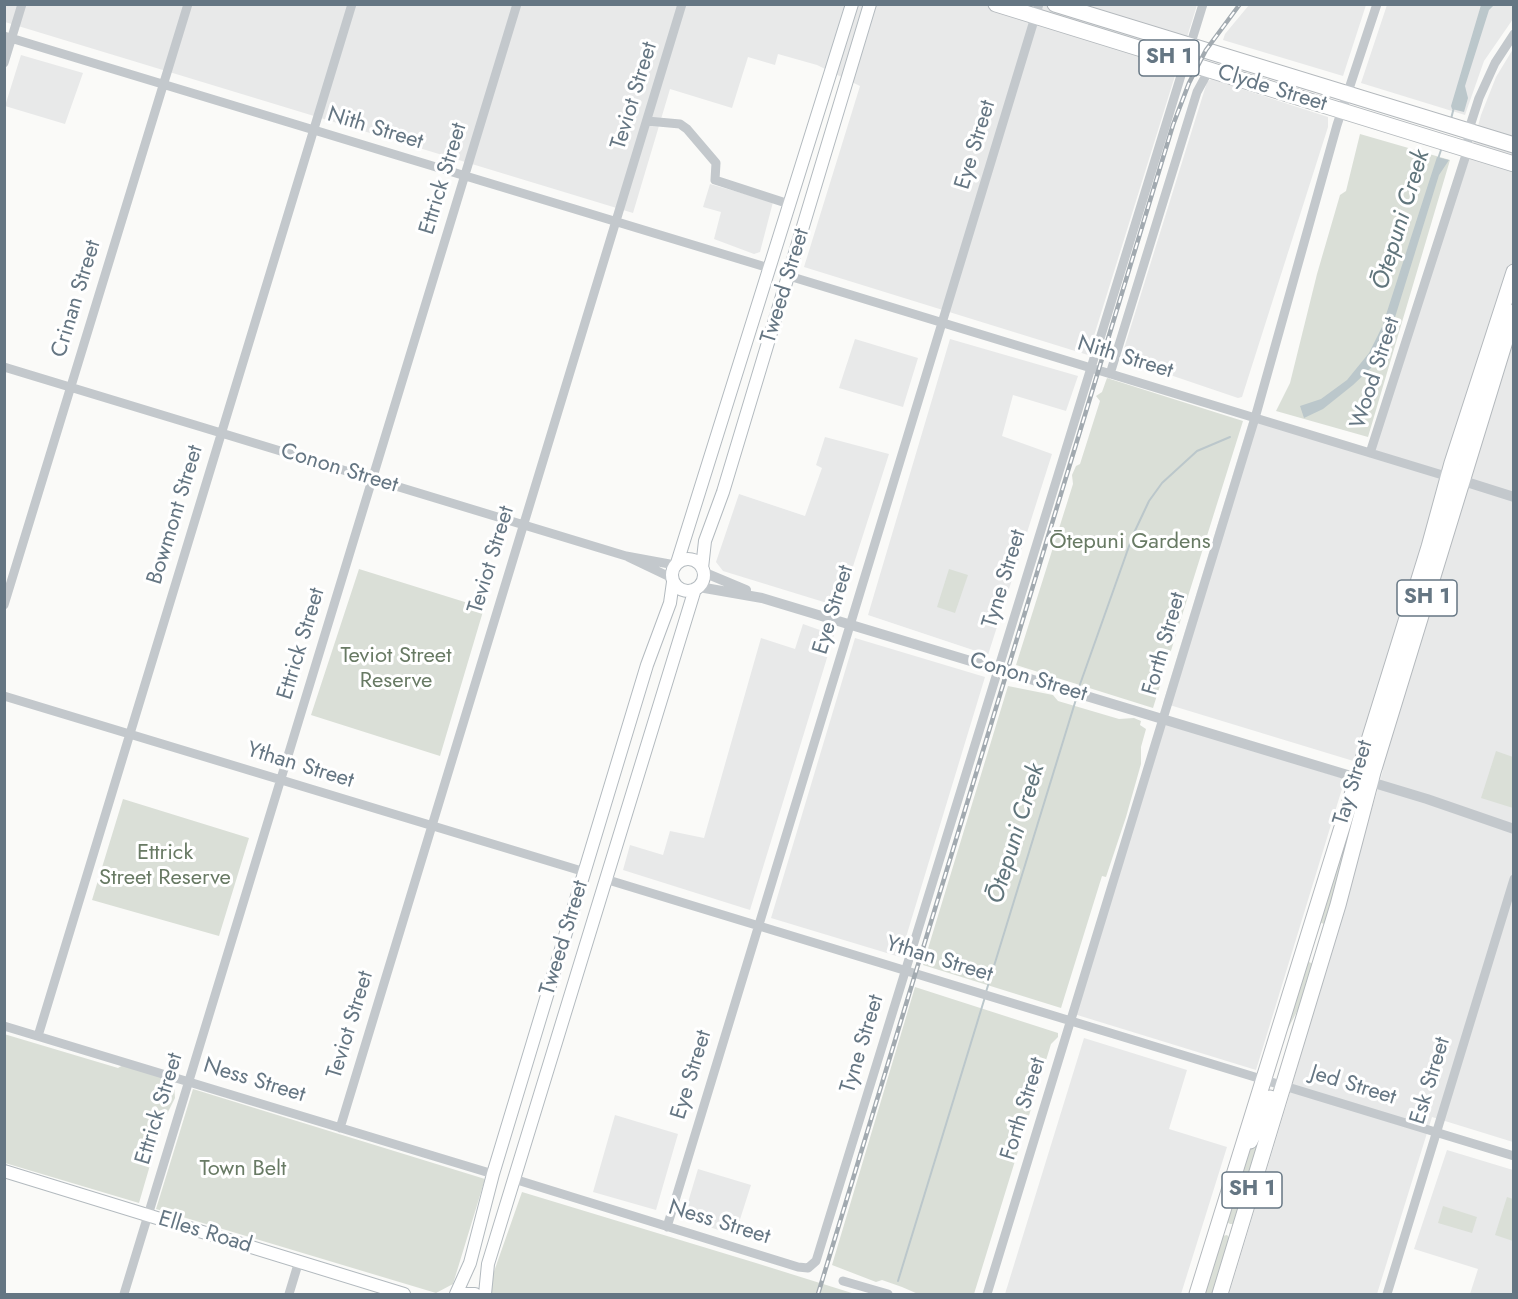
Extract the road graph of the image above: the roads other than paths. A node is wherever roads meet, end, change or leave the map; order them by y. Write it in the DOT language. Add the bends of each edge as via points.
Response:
graph roads {
  1 [pos="22,4"];
  2 [pos="188,4"];
  3 [pos="352,4"];
  4 [pos="517,4"];
  5 [pos="682,4"];
  6 [pos="852,4"];
  7 [pos="870,4"];
  8 [pos="996,4"];
  9 [pos="1056,4"];
  10 [pos="1203,4"];
  11 [pos="1377,4"];
  12 [pos="1037,11"];
  13 [pos="1514,34"];
  14 [pos="8,37"];
  15 [pos="1189,45"];
  16 [pos="1183,62"];
  17 [pos="4,63"];
  18 [pos="1209,70"];
  19 [pos="163,84"];
  20 [pos="1349,93"];
  21 [pos="1341,110"];
  22 [pos="814,119"];
  23 [pos="647,121"];
  24 [pos="835,126"];
  25 [pos="1459,128"];
  26 [pos="314,130"];
  27 [pos="1514,144"];
  28 [pos="1454,145"];
  29 [pos="1514,164"];
  30 [pos="465,177"];
  31 [pos="789,204"];
  32 [pos="616,223"];
  33 [pos="794,259"];
  34 [pos="769,268"];
  35 [pos="1514,272"];
  36 [pos="789,276"];
  37 [pos="764,286"];
  38 [pos="1514,312"];
  39 [pos="942,322"];
  40 [pos="4,367"];
  41 [pos="1090,368"];
  42 [pos="1110,374"];
  43 [pos="71,387"];
  44 [pos="1255,418"];
  45 [pos="723,420"];
  46 [pos="743,426"];
  47 [pos="222,433"];
  48 [pos="1370,453"];
  49 [pos="372,479"];
  50 [pos="1455,479"];
  51 [pos="1514,497"];
  52 [pos="523,525"];
  53 [pos="626,556"];
  54 [pos="676,564"];
  55 [pos="703,570"];
  56 [pos="672,580"];
  57 [pos="697,588"];
  58 [pos="762,598"];
  59 [pos="4,605"];
  60 [pos="850,624"];
  61 [pos="998,669"];
  62 [pos="4,696"];
  63 [pos="1163,720"];
  64 [pos="130,734"];
  65 [pos="281,780"];
  66 [pos="1363,780"];
  67 [pos="432,826"];
  68 [pos="1514,829"];
  69 [pos="610,862"];
  70 [pos="585,872"];
  71 [pos="605,879"];
  72 [pos="1514,879"];
  73 [pos="579,891"];
  74 [pos="758,926"];
  75 [pos="1298,964"];
  76 [pos="1319,968"];
  77 [pos="905,970"];
  78 [pos="1071,1021"];
  79 [pos="4,1026"];
  80 [pos="38,1036"];
  81 [pos="189,1082"];
  82 [pos="1273,1083"];
  83 [pos="340,1128"];
  84 [pos="1436,1132"];
  85 [pos="1514,1156"];
  86 [pos="4,1171"];
  87 [pos="493,1174"];
  88 [pos="513,1179"];
  89 [pos="489,1189"];
  90 [pos="148,1215"];
  91 [pos="1218,1226"];
  92 [pos="667,1227"];
  93 [pos="1239,1233"];
  94 [pos="299,1261"];
  95 [pos="811,1268"];
  96 [pos="843,1281"];
  97 [pos="124,1294"];
  98 [pos="289,1294"];
  99 [pos="404,1294"];
  100 [pos="458,1294"];
  101 [pos="475,1294"];
  102 [pos="485,1294"];
  103 [pos="888,1294"];
  104 [pos="987,1294"];
  105 [pos="1197,1294"];
  106 [pos="1220,1294"];
  107 [pos="1387,1294"];
  1 -- 14 [label="street"];
  2 -- 19 [label="street, Crinan Street"];
  3 -- 26 [label="street, Bowmont Street"];
  4 -- 30 [label="street, Ettrick Street"];
  5 -- 23 [label="street, Teviot Street"];
  6 -- 22 [label="main road, Tweed Street"];
  7 -- 24 [label="main road, Tweed Street"];
  8 -- 12 [label="highway, Clyde Street / SH 1"];
  9 -- 15 [label="highway, Clyde Street / SH 1"];
  10 -- 15 [label="street, Tyne Street"];
  11 -- 20 [label="street, Forth Street"];
  12 -- 16 [label="highway, Clyde Street / SH 1"];
  12 -- 39 [label="street, Eye Street"];
  13 -- 25 [label="street, Wood Street"];
  14 -- 17 [label="street"];
  14 -- 19 [label="street, Nith Street"];
  15 -- 16 [label="street, Tyne Street"];
  15 -- 20 [label="highway, Clyde Street / SH 1"];
  16 -- 18 [label="highway, Clyde Street / SH 1"];
  16 -- 41 [label="street, Tyne Street"];
  18 -- 21 [label="highway, Clyde Street / SH 1"];
  18 -- 42 [label="street" via="1197,92"];
  19 -- 26 [label="street, Nith Street"];
  19 -- 43 [label="street, Crinan Street"];
  20 -- 21 [label="street, Forth Street"];
  20 -- 25 [label="highway, Clyde Street / SH 1"];
  21 -- 28 [label="highway, Clyde Street / SH 1"];
  21 -- 44 [label="street, Forth Street"];
  22 -- 24 [label="main road"];
  22 -- 31 [label="main road, Tweed Street"];
  23 -- 31 [label="street" via="680,124 687,129 716,163 715,180"];
  23 -- 32 [label="street, Teviot Street"];
  24 -- 33 [label="main road, Tweed Street"];
  25 -- 27 [label="highway, Clyde Street / SH 1"];
  25 -- 28 [label="street, Wood Street"];
  26 -- 30 [label="street, Nith Street"];
  26 -- 47 [label="street, Bowmont Street"];
  28 -- 29 [label="highway, Clyde Street / SH 1"];
  28 -- 48 [label="street, Wood Street"];
  30 -- 32 [label="street, Nith Street"];
  30 -- 49 [label="street, Ettrick Street"];
  31 -- 34 [label="main road, Tweed Street"];
  32 -- 34 [label="street, Nith Street"];
  32 -- 52 [label="street, Teviot Street"];
  33 -- 34 [label="main road" via="781,268"];
  33 -- 36 [label="main road, Tweed Street"];
  34 -- 37 [label="main road, Tweed Street"];
  35 -- 50 [label="highway, Tay Street / SH 1"];
  36 -- 37 [label="main road"];
  36 -- 39 [label="street, Nith Street"];
  36 -- 46 [label="main road, Tweed Street"];
  37 -- 45 [label="main road, Tweed Street"];
  38 -- 50 [label="highway, Tay Street / SH 1"];
  39 -- 41 [label="street, Nith Street"];
  39 -- 60 [label="street, Eye Street"];
  40 -- 43 [label="street, Conon Street"];
  41 -- 42 [label="street, Nith Street"];
  41 -- 61 [label="street, Tyne Street"];
  42 -- 44 [label="street, Nith Street"];
  43 -- 47 [label="street, Conon Street"];
  43 -- 59 [label="street, Crinan Street"];
  44 -- 48 [label="street, Nith Street"];
  44 -- 63 [label="street, Forth Street"];
  45 -- 46 [label="main road"];
  45 -- 54 [label="main road, Tweed Street"];
  46 -- 55 [label="main road, Tweed Street" via="705,541"];
  47 -- 49 [label="street, Conon Street"];
  47 -- 64 [label="street, Bowmont Street"];
  48 -- 50 [label="street, Nith Street"];
  49 -- 52 [label="street, Conon Street"];
  49 -- 65 [label="street, Ettrick Street"];
  50 -- 51 [label="street"];
  50 -- 66 [label="highway, Tay Street / SH 1"];
  52 -- 53 [label="street, Conon Street"];
  52 -- 67 [label="street, Teviot Street"];
  53 -- 54 [label="street, Conon Street"];
  53 -- 56 [label="street"];
  54 -- 55 [label="main road, Conon Street" via="690,559"];
  54 -- 56 [label="main road"];
  55 -- 57 [label="main road"];
  55 -- 58 [label="street"];
  56 -- 57 [label="main road, Conon Street" via="682,590"];
  56 -- 70 [label="main road, Tweed Street" via="670,603 647,665"];
  57 -- 58 [label="street, Conon Street"];
  57 -- 69 [label="main road, Tweed Street"];
  58 -- 60 [label="street, Conon Street"];
  60 -- 61 [label="street, Conon Street"];
  60 -- 74 [label="street, Eye Street"];
  61 -- 63 [label="street, Conon Street"];
  61 -- 77 [label="street, Tyne Street"];
  62 -- 64 [label="street, Ythan Street"];
  63 -- 66 [label="street, Conon Street"];
  63 -- 78 [label="street, Forth Street"];
  64 -- 65 [label="street, Ythan Street"];
  64 -- 80 [label="street, Bowmont Street"];
  65 -- 67 [label="street, Ythan Street"];
  65 -- 81 [label="street, Ettrick Street"];
  66 -- 68 [label="street, Conon Street"];
  66 -- 75 [label="highway, Tay Street / SH 1"];
  66 -- 76 [label="highway, Tay Street / SH 1"];
  67 -- 70 [label="street, Ythan Street"];
  67 -- 83 [label="street, Teviot Street"];
  69 -- 70 [label="main road"];
  69 -- 71 [label="main road, Tweed Street"];
  70 -- 73 [label="main road, Tweed Street"];
  71 -- 73 [label="main road"];
  71 -- 74 [label="street, Ythan Street"];
  71 -- 88 [label="main road, Tweed Street"];
  72 -- 84 [label="street, Esk Street"];
  73 -- 87 [label="main road, Tweed Street"];
  74 -- 77 [label="street, Ythan Street"];
  74 -- 92 [label="street, Eye Street"];
  75 -- 76 [label="highway" via="1312,959"];
  75 -- 82 [label="highway, Tay Street / SH 1"];
  76 -- 82 [label="highway, Tay Street / SH 1" via="1311,997 1282,1050"];
  77 -- 78 [label="street, Ythan Street"];
  77 -- 95 [label="street, Tyne Street"];
  78 -- 82 [label="street, Ythan Street"];
  78 -- 104 [label="street, Forth Street"];
  79 -- 80 [label="street, Ness Street"];
  80 -- 81 [label="street, Ness Street"];
  81 -- 83 [label="street, Ness Street"];
  81 -- 90 [label="street, Ettrick Street"];
  82 -- 84 [label="street, Jed Street"];
  82 -- 91 [label="highway, Tay Street / SH 1" via="1233,1176"];
  82 -- 93 [label="highway, Tay Street / SH 1"];
  83 -- 87 [label="street, Ness Street"];
  84 -- 85 [label="street, Jed Street"];
  84 -- 107 [label="street, Esk Street"];
  86 -- 90 [label="main road, Elles Road"];
  87 -- 89 [label="main road, Tweed Street"];
  88 -- 89 [label="main road" via="503,1176"];
  88 -- 92 [label="street, Ness Street"];
  88 -- 102 [label="main road, Tweed Street" via="488,1264"];
  89 -- 100 [label="main road, Tweed Street"];
  90 -- 94 [label="main road, Elles Road"];
  90 -- 97 [label="street, Ettrick Street"];
  91 -- 93 [label="highway"];
  91 -- 105 [label="highway, Tay Street / SH 1"];
  92 -- 95 [label="street, Ness Street"];
  93 -- 106 [label="highway, Tay Street / SH 1"];
  94 -- 98 [label="street"];
  94 -- 99 [label="main road, Elles Road"];
  96 -- 103 [label="street"];
  100 -- 101 [label="main road, Tweed Street"];
}
